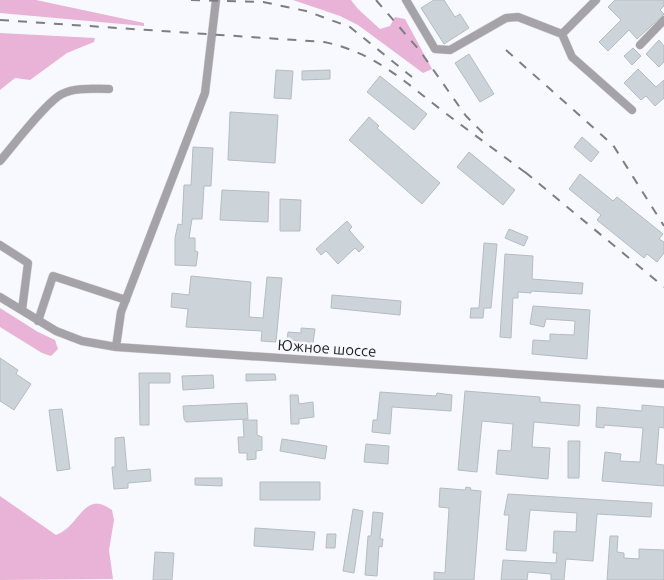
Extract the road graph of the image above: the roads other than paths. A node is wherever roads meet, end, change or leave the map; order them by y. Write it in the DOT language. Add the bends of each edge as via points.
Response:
graph roads {
  1 [pos="216,0"];
  2 [pos="406,0"];
  3 [pos="596,0"];
  4 [pos="664,20"];
  5 [pos="562,34"];
  6 [pos="640,45"];
  7 [pos="108,89"];
  8 [pos="632,110"];
  9 [pos="0,161"];
  10 [pos="0,245"];
  11 [pos="0,297"];
  12 [pos="126,300"];
  13 [pos="22,310"];
  14 [pos="38,320"];
  15 [pos="116,346"];
  16 [pos="664,384"];
  1 -- 12 [label="street" via="205,93"];
  2 -- 5 [label="street" via="434,49 450,50 506,18 518,17"];
  3 -- 5 [label="street"];
  4 -- 6 [label="street"];
  5 -- 8 [label="street" via="572,57"];
  7 -- 9 [label="street" via="82,89 61,94"];
  10 -- 13 [label="street" via="28,263"];
  11 -- 13 [label="street, Южное шоссе"];
  12 -- 14 [label="street" via="53,276"];
  12 -- 15 [label="street"];
  13 -- 14 [label="street, Южное шоссе"];
  14 -- 15 [label="street, Южное шоссе" via="82,342"];
  15 -- 16 [label="street, Южное шоссе"];
}
